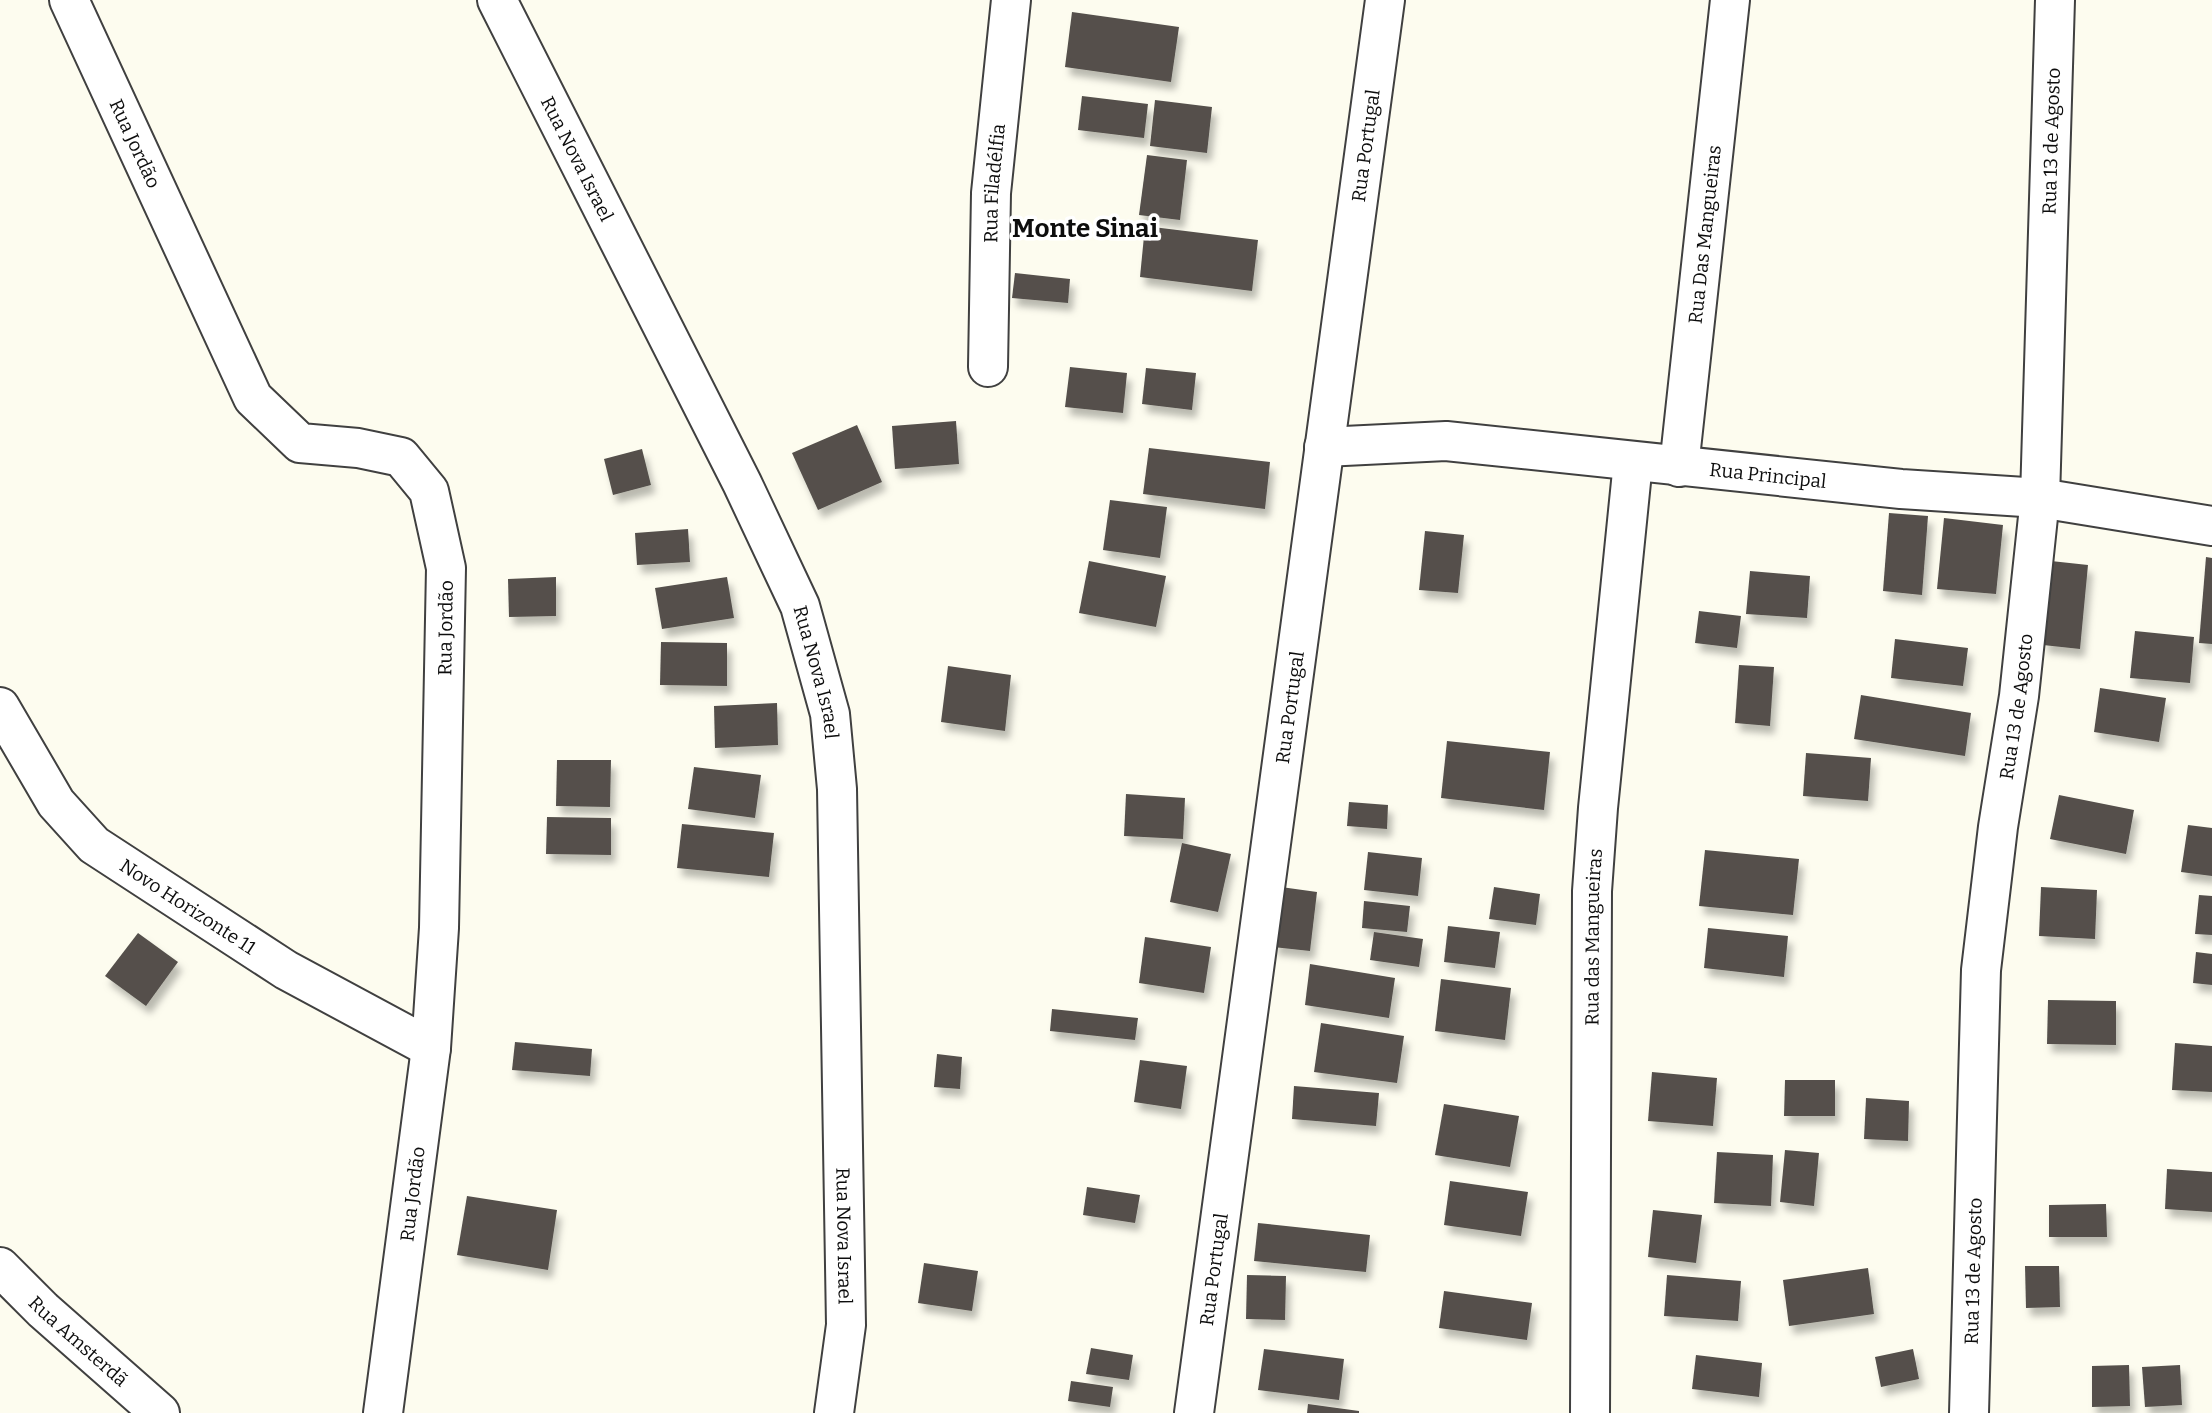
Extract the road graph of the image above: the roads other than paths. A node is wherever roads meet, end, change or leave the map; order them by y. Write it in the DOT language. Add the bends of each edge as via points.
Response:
graph roads {
  1 [pos="69,0"];
  2 [pos="497,0"];
  3 [pos="1011,0"];
  4 [pos="1385,0"];
  5 [pos="1730,0"];
  6 [pos="2055,0"];
  7 [pos="988,367"];
  8 [pos="1324,447"];
  9 [pos="1633,462"];
  10 [pos="1679,467"];
  11 [pos="2040,498"];
  12 [pos="2212,526"];
  13 [pos="0,707"];
  14 [pos="431,1048"];
  15 [pos="0,1267"];
  16 [pos="160,1413"];
  17 [pos="383,1413"];
  18 [pos="834,1413"];
  19 [pos="1194,1413"];
  20 [pos="1590,1413"];
  21 [pos="1969,1413"];
  1 -- 14 [label="street, Rua Jordão" via="253,398 300,443 401,457 429,491 446,568 439,928"];
  2 -- 18 [label="street, Rua Nova Israel" via="800,606 830,714 837,789 846,1325"];
  3 -- 7 [label="street, Rua Filadélfia" via="991,193"];
  4 -- 8 [label="street, Rua Portugal"];
  5 -- 10 [label="street, Rua Das Mangueiras"];
  6 -- 11 [label="street, Rua 13 de Agosto"];
  8 -- 9 [label="street, Rua Principal" via="1446,441"];
  8 -- 19 [label="street, Rua Portugal"];
  9 -- 10 [label="street, Rua Principal"];
  9 -- 20 [label="street, Rua das Mangueiras" via="1592,891"];
  10 -- 11 [label="street, Rua Principal"];
  11 -- 12 [label="street, Rua Principal"];
  11 -- 21 [label="street, Rua 13 de Agosto" via="2019,696 1981,970"];
  13 -- 14 [label="street, Novo Horizonte 11" via="56,803 94,845 286,970"];
  14 -- 17 [label="street, Rua Jordão"];
  15 -- 16 [label="street, Rua Amsterdã"];
}
